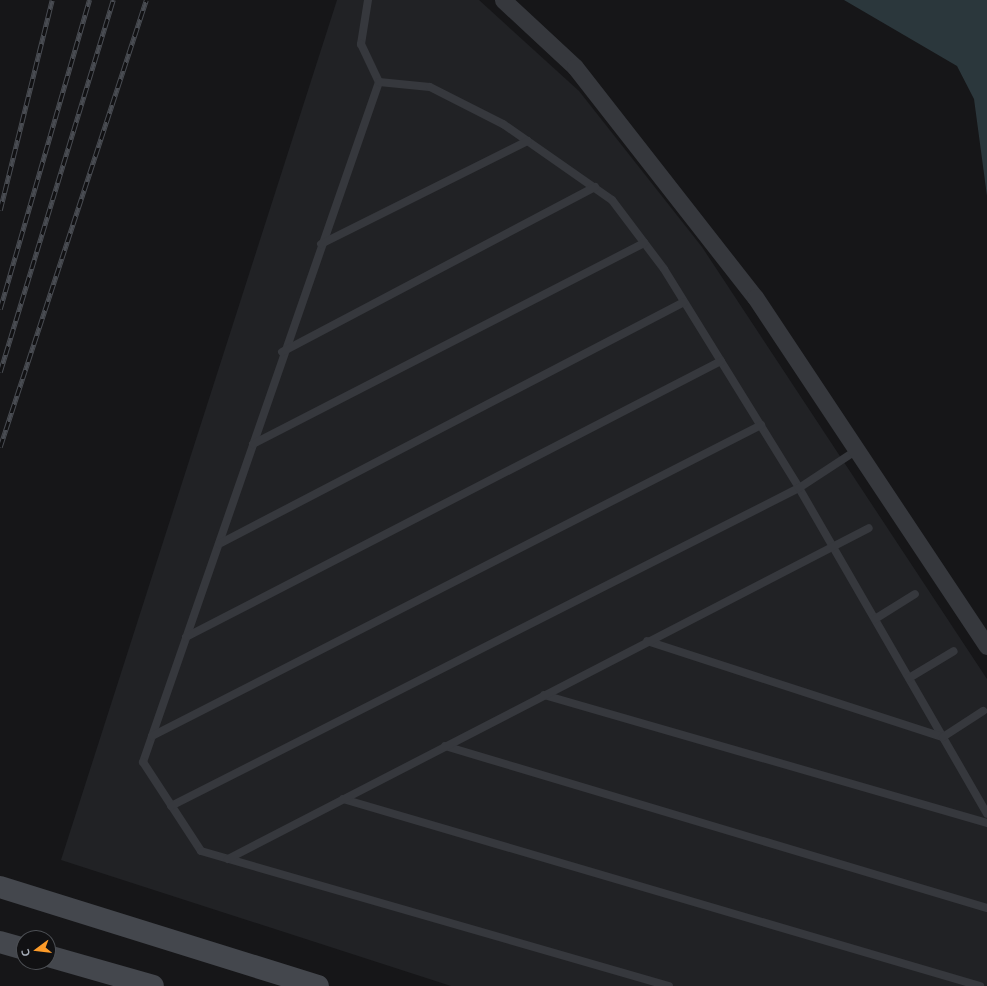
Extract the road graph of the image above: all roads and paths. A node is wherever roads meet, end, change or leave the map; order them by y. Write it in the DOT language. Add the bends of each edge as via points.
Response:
graph roads {
  1 [pos="368,0"];
  2 [pos="503,0"];
  3 [pos="379,82"];
  4 [pos="528,141"];
  5 [pos="594,188"];
  6 [pos="644,243"];
  7 [pos="321,244"];
  8 [pos="684,302"];
  9 [pos="282,352"];
  10 [pos="721,361"];
  11 [pos="761,425"];
  12 [pos="253,444"];
  13 [pos="857,450"];
  14 [pos="800,488"];
  15 [pos="869,528"];
  16 [pos="218,544"];
  17 [pos="832,545"];
  18 [pos="915,594"];
  19 [pos="875,619"];
  20 [pos="186,637"];
  21 [pos="647,641"];
  22 [pos="987,646"];
  23 [pos="954,652"];
  24 [pos="909,678"];
  25 [pos="544,695"];
  26 [pos="983,710"];
  27 [pos="152,736"];
  28 [pos="943,737"];
  29 [pos="445,746"];
  30 [pos="343,799"];
  31 [pos="985,804"];
  32 [pos="172,806"];
  33 [pos="987,814"];
  34 [pos="987,822"];
  35 [pos="228,859"];
  36 [pos="0,888"];
  37 [pos="987,908"];
  38 [pos="0,942"];
  39 [pos="16,947"];
  40 [pos="56,958"];
  41 [pos="153,986"];
  42 [pos="318,986"];
  43 [pos="669,986"];
  44 [pos="980,986"];
  1 -- 3 [label="lane" via="361,44"];
  2 -- 13 [label="street" via="575,67 746,284"];
  3 -- 4 [label="lane" via="430,87 503,124"];
  3 -- 7 [label="lane"];
  4 -- 5 [label="lane"];
  4 -- 7 [label="lane"];
  5 -- 6 [label="lane" via="612,200"];
  5 -- 9 [label="lane"];
  6 -- 8 [label="lane"];
  6 -- 12 [label="lane"];
  7 -- 9 [label="lane"];
  8 -- 10 [label="lane"];
  8 -- 16 [label="lane"];
  9 -- 12 [label="lane"];
  10 -- 11 [label="lane"];
  10 -- 20 [label="lane"];
  11 -- 14 [label="lane"];
  11 -- 27 [label="lane"];
  12 -- 16 [label="lane"];
  13 -- 14 [label="lane"];
  13 -- 22 [label="street"];
  14 -- 17 [label="lane"];
  14 -- 32 [label="lane"];
  15 -- 17 [label="lane"];
  16 -- 20 [label="lane"];
  17 -- 19 [label="lane"];
  17 -- 21 [label="lane"];
  18 -- 19 [label="lane"];
  19 -- 24 [label="lane"];
  20 -- 27 [label="lane"];
  21 -- 25 [label="lane"];
  21 -- 28 [label="lane"];
  23 -- 24 [label="lane"];
  24 -- 28 [label="lane"];
  25 -- 29 [label="lane"];
  25 -- 34 [label="lane"];
  26 -- 28 [label="lane"];
  27 -- 32 [label="lane" via="143,762"];
  28 -- 31 [label="lane"];
  29 -- 30 [label="lane"];
  29 -- 37 [label="lane"];
  30 -- 35 [label="lane"];
  30 -- 44 [label="lane"];
  31 -- 33 [label="lane"];
  32 -- 35 [label="lane" via="201,852"];
  35 -- 43 [label="lane"];
  36 -- 42 [label="main road"];
  38 -- 39 [label="main road"];
  40 -- 41 [label="main road"];
}
